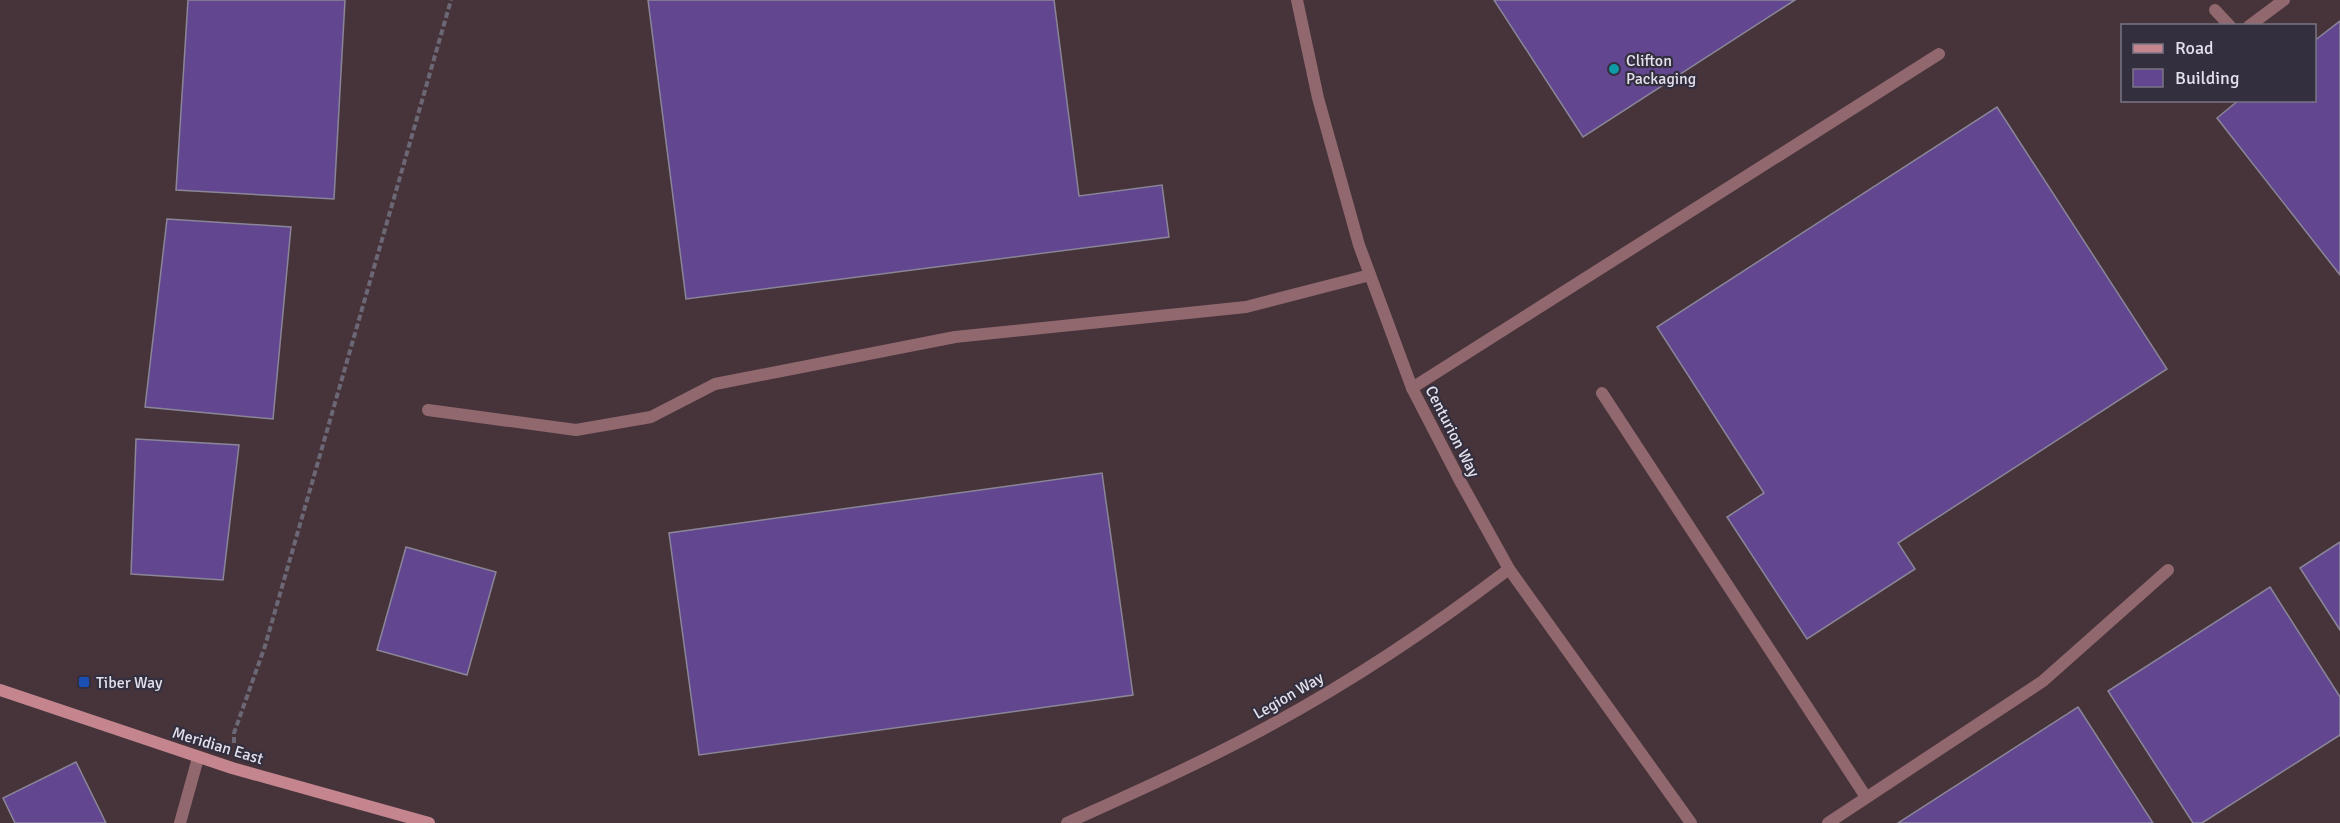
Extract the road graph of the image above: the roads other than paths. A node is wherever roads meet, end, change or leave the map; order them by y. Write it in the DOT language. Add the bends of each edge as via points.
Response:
graph roads {
  1 [pos="1297,0"];
  2 [pos="2284,0"];
  3 [pos="2215,10"];
  4 [pos="2228,24"];
  5 [pos="2253,24"];
  6 [pos="1939,54"];
  7 [pos="1370,275"];
  8 [pos="1412,388"];
  9 [pos="1602,393"];
  10 [pos="428,410"];
  11 [pos="1509,569"];
  12 [pos="2168,570"];
  13 [pos="0,690"];
  14 [pos="198,758"];
  15 [pos="1866,797"];
  16 [pos="180,823"];
  17 [pos="429,823"];
  18 [pos="1067,823"];
  19 [pos="1691,823"];
  20 [pos="1828,823"];
  1 -- 7 [label="street, Centurion Way" via="1318,98"];
  2 -- 5 [label="street"];
  3 -- 4 [label="street"];
  6 -- 8 [label="street"];
  7 -- 8 [label="street, Centurion Way"];
  7 -- 10 [label="street" via="1246,307 955,337 738,379 715,384 651,417 576,430"];
  8 -- 11 [label="street, Centurion Way"];
  9 -- 15 [label="street"];
  11 -- 18 [label="street, Legion Way" via="1437,624 1290,714 1177,773"];
  11 -- 19 [label="street, Centurion Way"];
  12 -- 15 [label="street" via="2043,681"];
  13 -- 14 [label="street, Meridian East"];
  14 -- 16 [label="street"];
  14 -- 17 [label="street, Meridian East"];
  15 -- 20 [label="street"];
}
